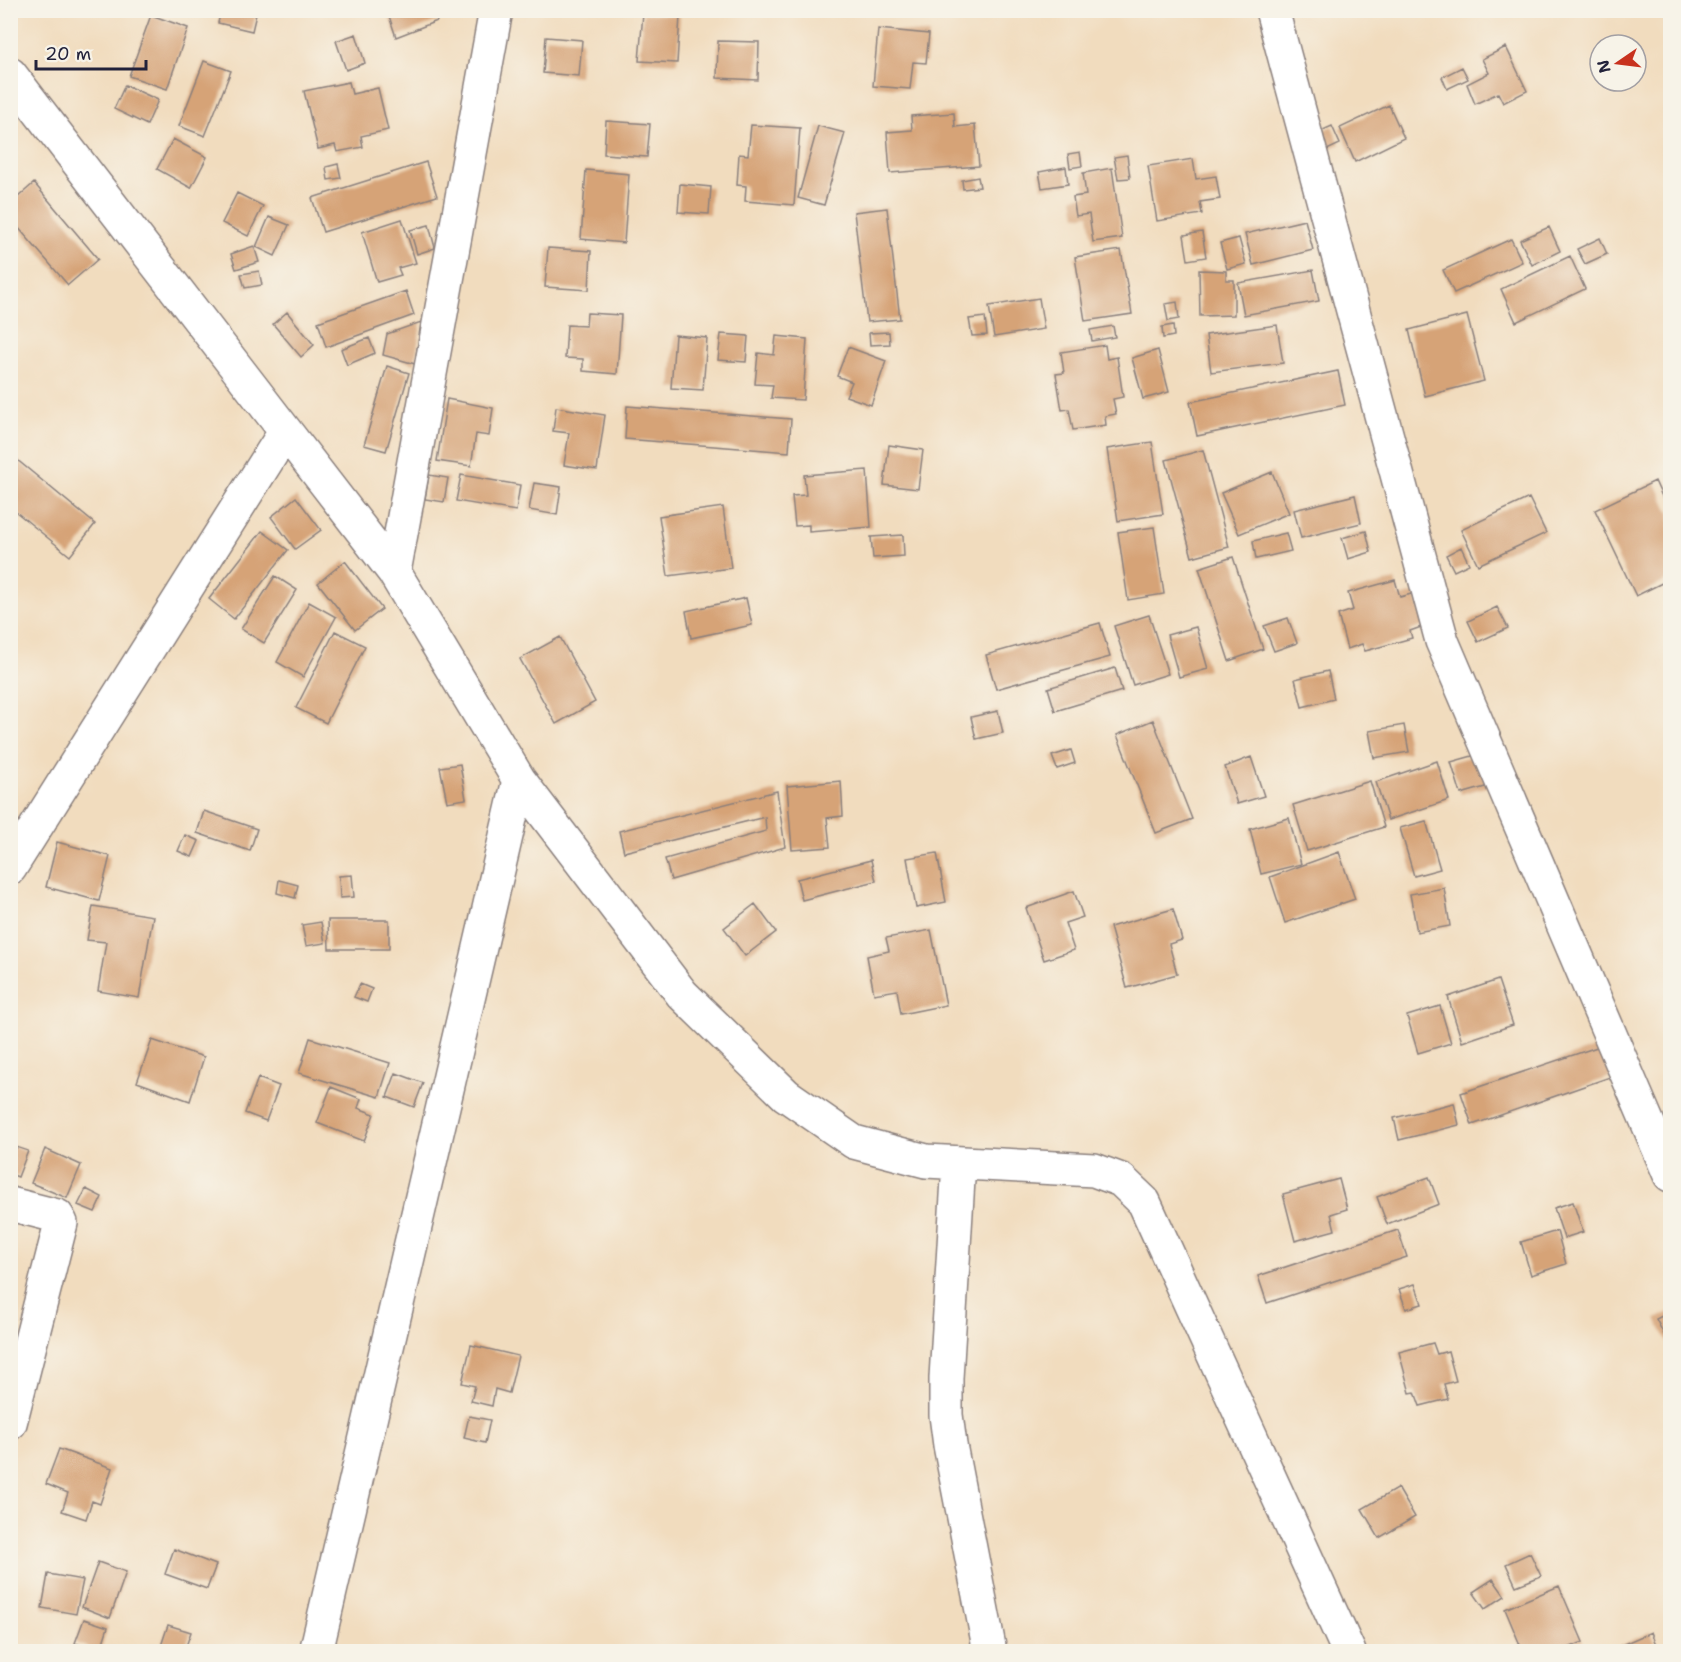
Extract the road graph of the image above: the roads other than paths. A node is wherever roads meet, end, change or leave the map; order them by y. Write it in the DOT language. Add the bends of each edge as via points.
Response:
graph roads {
  1 [pos="496,10"];
  2 [pos="1272,10"];
  3 [pos="10,74"];
  4 [pos="285,432"];
  5 [pos="394,572"];
  6 [pos="519,780"];
  7 [pos="10,868"];
  8 [pos="959,1163"];
  9 [pos="1671,1175"];
  10 [pos="10,1204"];
  11 [pos="10,1423"];
  12 [pos="316,1652"];
  13 [pos="990,1652"];
  14 [pos="1349,1652"];
  1 -- 5 [label="street"];
  2 -- 9 [label="street" via="1442,641"];
  3 -- 4 [label="street"];
  4 -- 5 [label="street"];
  4 -- 7 [label="street"];
  5 -- 6 [label="street"];
  6 -- 8 [label="street" via="682,994 786,1095 854,1142 926,1161"];
  6 -- 12 [label="street"];
  8 -- 13 [label="street" via="946,1415"];
  8 -- 14 [label="street" via="1094,1170 1120,1180 1143,1202"];
  10 -- 11 [label="street" via="57,1216 61,1223"];
}
